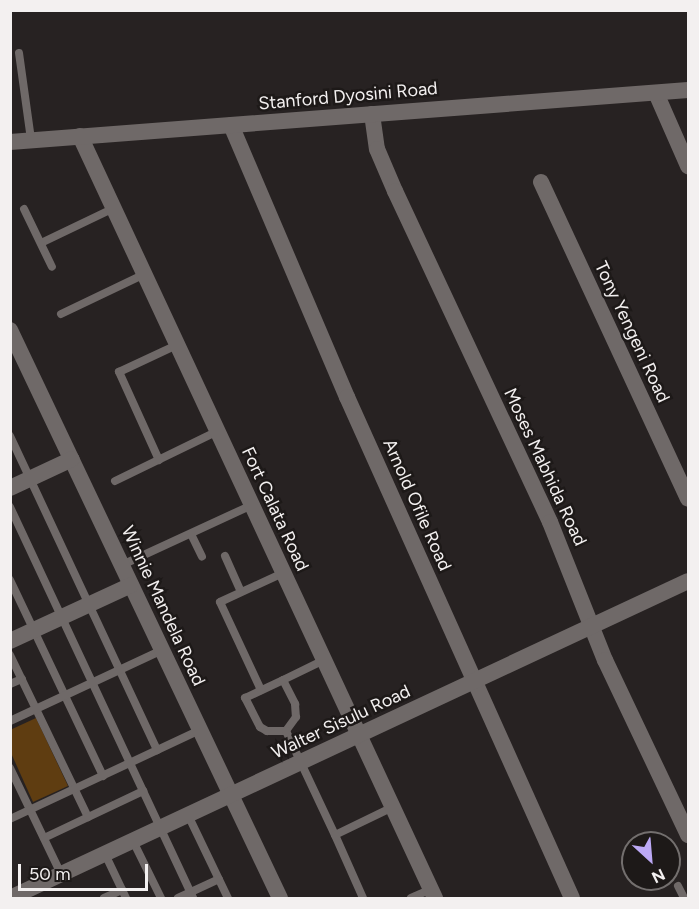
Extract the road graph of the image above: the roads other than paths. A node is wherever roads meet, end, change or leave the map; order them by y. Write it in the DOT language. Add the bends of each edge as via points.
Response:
graph roads {
  1 [pos="19,53"];
  2 [pos="688,90"];
  3 [pos="656,93"];
  4 [pos="372,114"];
  5 [pos="231,125"];
  6 [pos="80,136"];
  7 [pos="31,140"];
  8 [pos="10,142"];
  9 [pos="688,166"];
  10 [pos="541,182"];
  11 [pos="114,208"];
  12 [pos="24,209"];
  13 [pos="41,243"];
  14 [pos="52,267"];
  15 [pos="145,274"];
  16 [pos="61,314"];
  17 [pos="11,333"];
  18 [pos="177,345"];
  19 [pos="218,431"];
  20 [pos="10,436"];
  21 [pos="72,459"];
  22 [pos="159,460"];
  23 [pos="30,479"];
  24 [pos="115,481"];
  25 [pos="10,488"];
  26 [pos="688,498"];
  27 [pos="252,505"];
  28 [pos="10,507"];
  29 [pos="191,534"];
  30 [pos="225,556"];
  31 [pos="202,557"];
  32 [pos="122,565"];
  33 [pos="283,573"];
  34 [pos="10,580"];
  35 [pos="688,581"];
  36 [pos="131,585"];
  37 [pos="241,592"];
  38 [pos="89,605"];
  39 [pos="62,617"];
  40 [pos="592,626"];
  41 [pos="34,630"];
  42 [pos="10,641"];
  43 [pos="162,650"];
  44 [pos="10,655"];
  45 [pos="324,660"];
  46 [pos="120,670"];
  47 [pos="22,679"];
  48 [pos="284,680"];
  49 [pos="473,682"];
  50 [pos="93,683"];
  51 [pos="10,684"];
  52 [pos="261,690"];
  53 [pos="65,696"];
  54 [pos="36,709"];
  55 [pos="10,721"];
  56 [pos="200,730"];
  57 [pos="286,731"];
  58 [pos="359,735"];
  59 [pos="157,750"];
  60 [pos="301,762"];
  61 [pos="130,763"];
  62 [pos="10,768"];
  63 [pos="103,776"];
  64 [pos="75,789"];
  65 [pos="143,791"];
  66 [pos="231,795"];
  67 [pos="393,807"];
  68 [pos="30,810"];
  69 [pos="189,815"];
  70 [pos="88,817"];
  71 [pos="10,819"];
  72 [pos="160,828"];
  73 [pos="335,835"];
  74 [pos="688,835"];
  75 [pos="44,838"];
  76 [pos="133,841"];
  77 [pos="105,854"];
  78 [pos="61,874"];
  79 [pos="219,879"];
  80 [pos="124,894"];
  81 [pos="433,894"];
  82 [pos="29,895"];
  83 [pos="192,896"];
  84 [pos="10,898"];
  85 [pos="104,898"];
  86 [pos="160,898"];
  87 [pos="178,898"];
  88 [pos="228,898"];
  89 [pos="280,898"];
  90 [pos="363,898"];
  91 [pos="411,898"];
  92 [pos="572,898"];
  1 -- 7 [label="lane"];
  2 -- 3 [label="street, Stanford Dyosini Road"];
  3 -- 4 [label="street, Stanford Dyosini Road"];
  3 -- 9 [label="street"];
  4 -- 5 [label="street, Stanford Dyosini Road"];
  4 -- 40 [label="street, Moses Mabhida Road" via="381,159 550,522"];
  5 -- 6 [label="street, Stanford Dyosini Road"];
  5 -- 49 [label="street, Arnold Ofile Road"];
  6 -- 7 [label="street, Stanford Dyosini Road"];
  6 -- 11 [label="street, Fort Calata Road"];
  7 -- 8 [label="street, Stanford Dyosini Road"];
  10 -- 26 [label="street, Tony Yengeni Road"];
  11 -- 13 [label="lane"];
  11 -- 15 [label="street, Fort Calata Road"];
  12 -- 13 [label="lane"];
  13 -- 14 [label="lane"];
  15 -- 16 [label="lane"];
  15 -- 18 [label="street, Fort Calata Road"];
  17 -- 21 [label="street, Winnie Mandela Road"];
  18 -- 19 [label="street, Fort Calata Road"];
  18 -- 22 [label="lane" via="119,372"];
  19 -- 22 [label="lane"];
  19 -- 27 [label="street, Fort Calata Road"];
  20 -- 23 [label="lane"];
  21 -- 23 [label="street"];
  21 -- 32 [label="street, Winnie Mandela Road"];
  22 -- 24 [label="lane"];
  23 -- 25 [label="street"];
  23 -- 38 [label="lane"];
  27 -- 29 [label="lane"];
  27 -- 33 [label="street, Fort Calata Road"];
  28 -- 39 [label="lane"];
  29 -- 31 [label="lane"];
  29 -- 32 [label="lane"];
  30 -- 37 [label="lane"];
  32 -- 36 [label="street, Winnie Mandela Road"];
  33 -- 37 [label="lane"];
  33 -- 45 [label="street, Fort Calata Road"];
  34 -- 41 [label="lane"];
  35 -- 40 [label="street, Walter Sisulu Road"];
  36 -- 38 [label="street"];
  36 -- 43 [label="street, Winnie Mandela Road"];
  37 -- 52 [label="lane" via="220,602"];
  38 -- 39 [label="street"];
  38 -- 46 [label="lane"];
  39 -- 41 [label="street"];
  39 -- 50 [label="lane"];
  40 -- 49 [label="street, Walter Sisulu Road"];
  40 -- 74 [label="street, Moses Mabhida Road"];
  41 -- 42 [label="street"];
  41 -- 53 [label="lane"];
  43 -- 46 [label="lane"];
  43 -- 56 [label="street, Winnie Mandela Road"];
  44 -- 47 [label="lane"];
  45 -- 48 [label="lane"];
  45 -- 58 [label="street, Fort Calata Road"];
  46 -- 50 [label="lane"];
  46 -- 59 [label="lane"];
  47 -- 51 [label="lane"];
  47 -- 54 [label="lane"];
  48 -- 52 [label="lane"];
  48 -- 57 [label="lane" via="296,714"];
  49 -- 58 [label="street, Walter Sisulu Road"];
  49 -- 92 [label="street, Arnold Ofile Road"];
  50 -- 53 [label="lane"];
  50 -- 61 [label="lane"];
  52 -- 57 [label="lane" via="245,698 260,727"];
  53 -- 54 [label="lane"];
  53 -- 63 [label="lane"];
  54 -- 55 [label="lane"];
  54 -- 64 [label="lane"];
  56 -- 59 [label="lane"];
  56 -- 66 [label="street, Winnie Mandela Road"];
  57 -- 60 [label="lane"];
  58 -- 60 [label="street, Walter Sisulu Road"];
  58 -- 67 [label="street, Fort Calata Road"];
  59 -- 61 [label="lane"];
  60 -- 66 [label="street, Walter Sisulu Road"];
  60 -- 73 [label="lane"];
  61 -- 63 [label="lane"];
  61 -- 65 [label="lane"];
  62 -- 68 [label="lane"];
  63 -- 64 [label="lane"];
  64 -- 68 [label="lane"];
  64 -- 70 [label="lane"];
  65 -- 70 [label="lane"];
  65 -- 72 [label="lane"];
  66 -- 69 [label="street, Walter Sisulu Road"];
  66 -- 89 [label="street, Winnie Mandela Road"];
  67 -- 73 [label="lane"];
  67 -- 81 [label="street, Fort Calata Road"];
  68 -- 71 [label="lane"];
  68 -- 75 [label="lane"];
  69 -- 72 [label="street, Walter Sisulu Road"];
  69 -- 79 [label="lane"];
  70 -- 75 [label="lane"];
  72 -- 76 [label="street, Walter Sisulu Road"];
  72 -- 83 [label="lane"];
  73 -- 90 [label="lane"];
  75 -- 78 [label="lane"];
  76 -- 77 [label="street, Walter Sisulu Road"];
  76 -- 86 [label="lane"];
  77 -- 78 [label="street, Walter Sisulu Road"];
  77 -- 80 [label="lane"];
  78 -- 82 [label="street, Walter Sisulu Road"];
  79 -- 83 [label="lane"];
  79 -- 88 [label="lane"];
  80 -- 85 [label="lane"];
  81 -- 91 [label="lane"];
  82 -- 84 [label="street, Walter Sisulu Road"];
  83 -- 87 [label="lane"];
}
